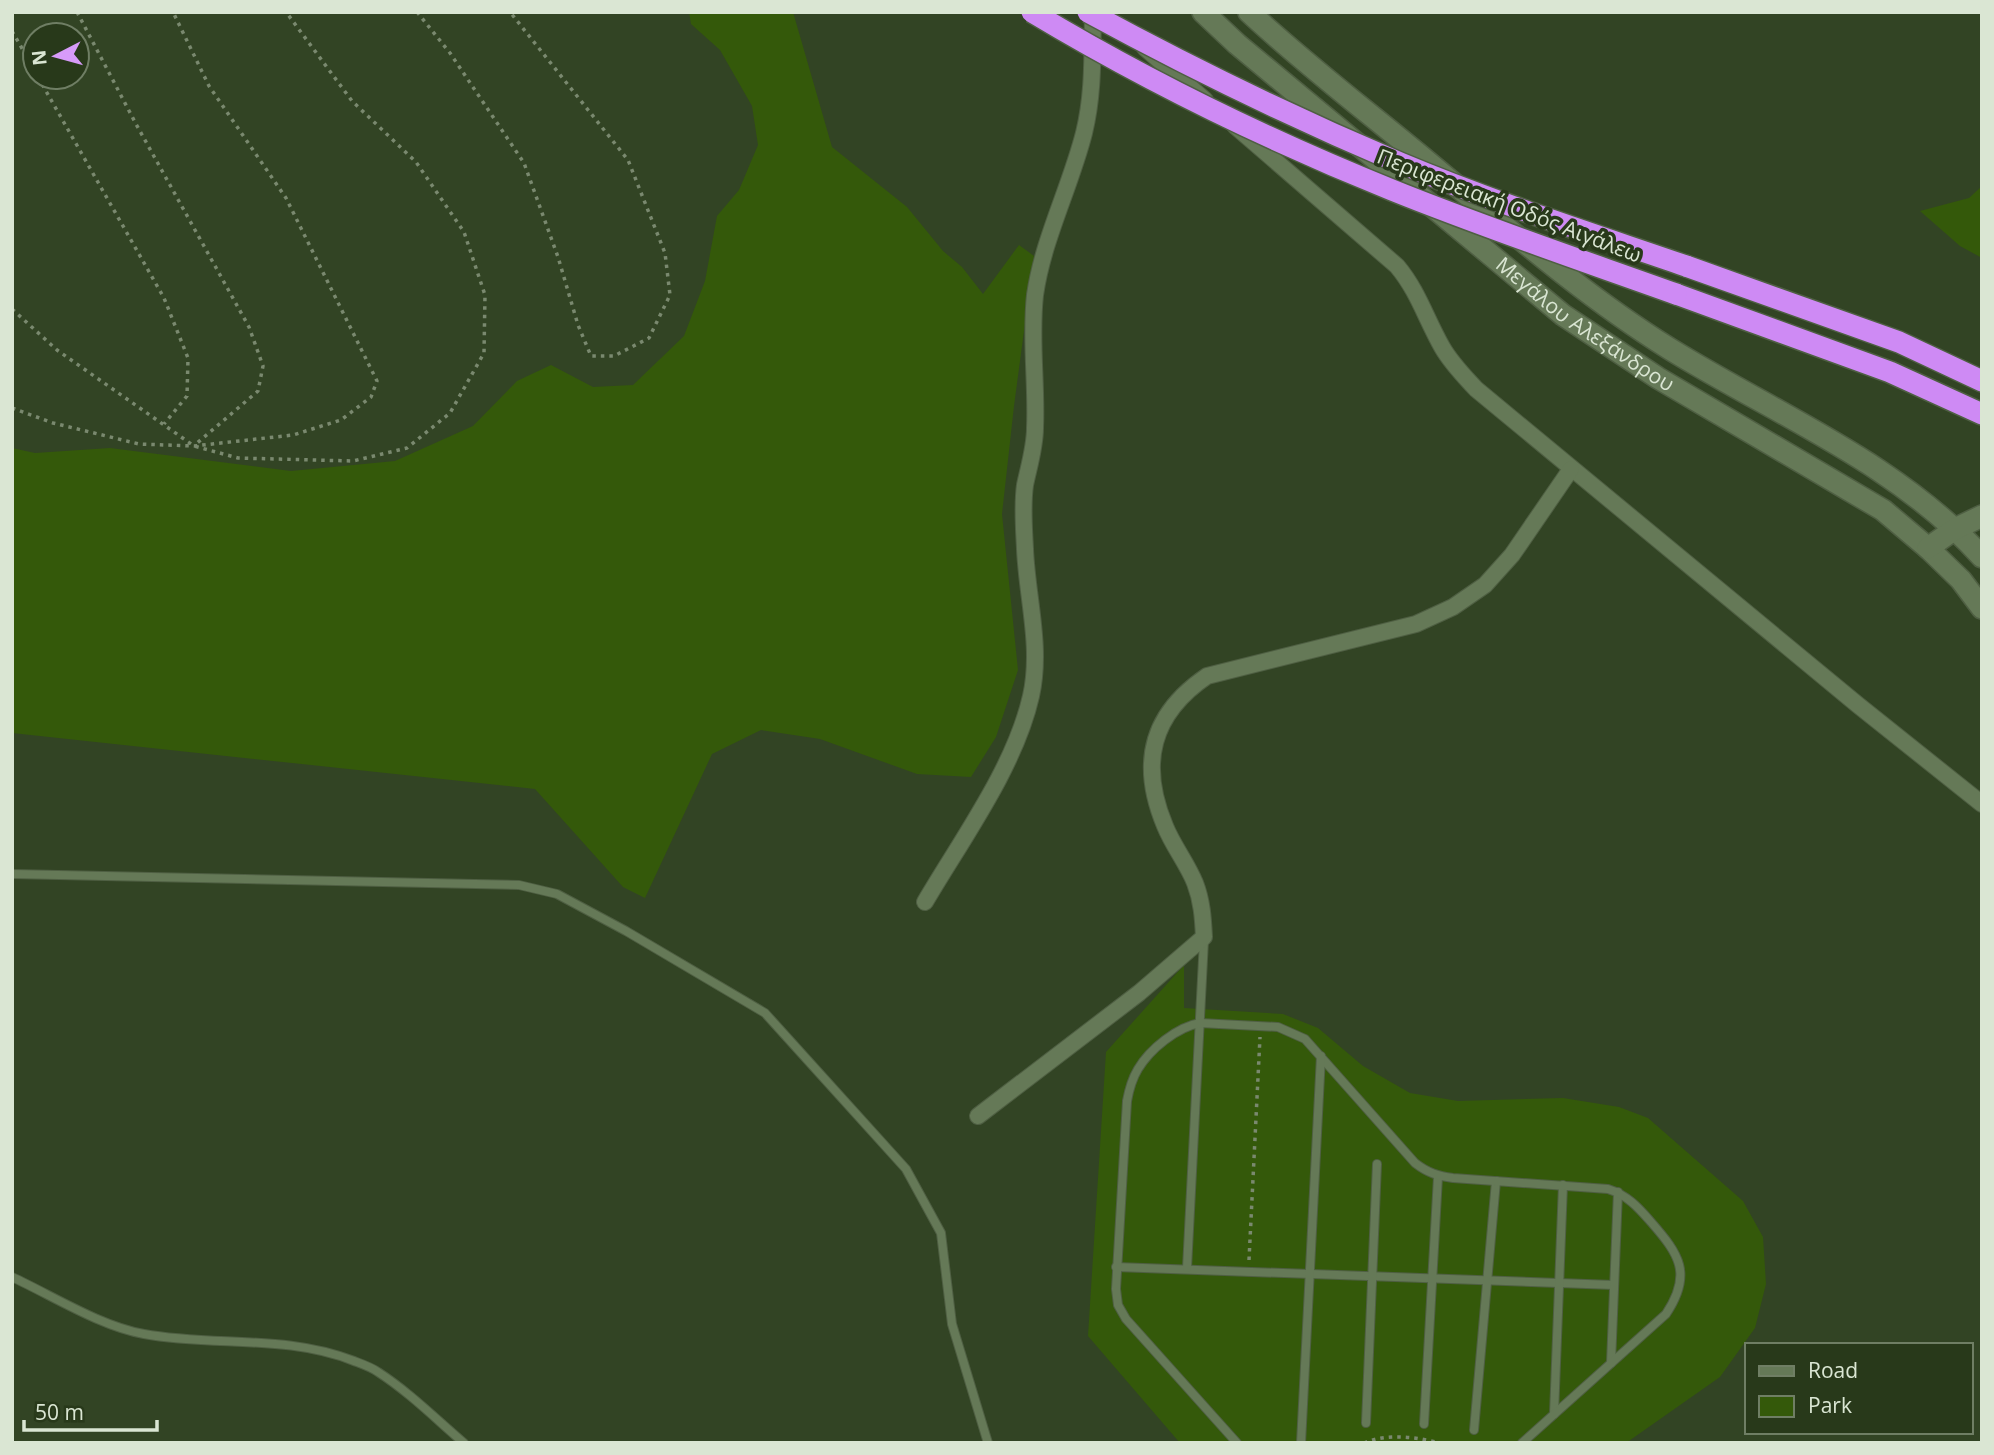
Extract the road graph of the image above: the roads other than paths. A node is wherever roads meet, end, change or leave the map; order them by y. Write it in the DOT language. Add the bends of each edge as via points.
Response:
graph roads {
  1 [pos="1032,12"];
  2 [pos="1090,12"];
  3 [pos="1103,12"];
  4 [pos="1203,12"];
  5 [pos="1249,12"];
  6 [pos="1982,381"];
  7 [pos="1982,414"];
  8 [pos="1571,469"];
  9 [pos="1982,516"];
  10 [pos="1955,529"];
  11 [pos="1978,547"];
  12 [pos="1928,548"];
  13 [pos="1945,564"];
  14 [pos="1982,608"];
  15 [pos="1982,804"];
  16 [pos="12,874"];
  17 [pos="925,902"];
  18 [pos="1204,937"];
  19 [pos="1200,1023"];
  20 [pos="1321,1056"];
  21 [pos="978,1116"];
  22 [pos="1377,1164"];
  23 [pos="1438,1177"];
  24 [pos="1496,1181"];
  25 [pos="1563,1185"];
  26 [pos="1618,1192"];
  27 [pos="1116,1267"];
  28 [pos="1187,1268"];
  29 [pos="1310,1272"];
  30 [pos="1373,1275"];
  31 [pos="12,1277"];
  32 [pos="1433,1278"];
  33 [pos="1488,1280"];
  34 [pos="1559,1283"];
  35 [pos="1614,1285"];
  36 [pos="1611,1363"];
  37 [pos="1554,1414"];
  38 [pos="1366,1423"];
  39 [pos="1424,1423"];
  40 [pos="1474,1430"];
  41 [pos="464,1443"];
  42 [pos="988,1443"];
  43 [pos="1237,1443"];
  44 [pos="1301,1443"];
  45 [pos="1522,1443"];
  1 -- 7 [label="highway, Περιφερειακή Οδός Αιγάλεω, bridge" via="1133,69 1302,152 1477,223 1890,372"];
  2 -- 6 [label="highway, Περιφερειακή Οδός Αιγάλεω, bridge" via="1233,86 1401,163 1899,342"];
  2 -- 17 [label="street" via="1092,96 1035,295 1035,428 1024,517 1036,654 1031,695 1003,769"];
  3 -- 8 [label="street" via="1397,266 1420,299 1455,367"];
  4 -- 12 [label="main road, Μεγάλου Αλεξάνδρου" via="1563,315 1658,378 1883,510"];
  5 -- 10 [label="main road, Μεγάλου Αλεξάνδρου" via="1581,289 1671,350 1902,485"];
  8 -- 15 [label="street"];
  8 -- 18 [label="street" via="1512,555 1485,585 1453,607 1416,624 1207,676 1171,708 1156,736 1151,781 1166,827 1195,884"];
  9 -- 10 [label="main road"];
  10 -- 11 [label="main road, Μεγάλου Αλεξάνδρου"];
  10 -- 12 [label="main road"];
  11 -- 13 [label="main road"];
  12 -- 13 [label="main road, Μεγάλου Αλεξάνδρου"];
  13 -- 14 [label="main road, Μεγάλου Αλεξάνδρου"];
  16 -- 42 [label="lane" via="519,885 558,894 637,937 765,1013 906,1169 941,1233 952,1324"];
  18 -- 19 [label="lane"];
  18 -- 21 [label="street" via="1139,993"];
  19 -- 20 [label="lane" via="1292,1031"];
  19 -- 27 [label="lane" via="1188,1025 1167,1040 1138,1068 1131,1084"];
  19 -- 28 [label="lane"];
  20 -- 23 [label="lane" via="1415,1163"];
  20 -- 29 [label="lane"];
  22 -- 30 [label="lane"];
  23 -- 24 [label="lane"];
  23 -- 32 [label="lane"];
  24 -- 25 [label="lane"];
  24 -- 33 [label="lane"];
  25 -- 26 [label="lane"];
  25 -- 34 [label="lane"];
  26 -- 35 [label="lane"];
  26 -- 36 [label="lane" via="1670,1243 1677,1255 1681,1284 1667,1314"];
  27 -- 28 [label="lane"];
  27 -- 43 [label="lane" via="1118,1305 1126,1319"];
  28 -- 29 [label="lane"];
  29 -- 30 [label="lane"];
  29 -- 44 [label="lane"];
  30 -- 32 [label="lane"];
  30 -- 38 [label="lane"];
  31 -- 41 [label="lane" via="141,1334 262,1342 339,1355 376,1370"];
  32 -- 33 [label="lane"];
  32 -- 39 [label="lane"];
  33 -- 34 [label="lane"];
  33 -- 40 [label="lane"];
  34 -- 35 [label="lane"];
  34 -- 37 [label="lane"];
  35 -- 36 [label="lane"];
  36 -- 37 [label="lane"];
  37 -- 45 [label="lane"];
}
